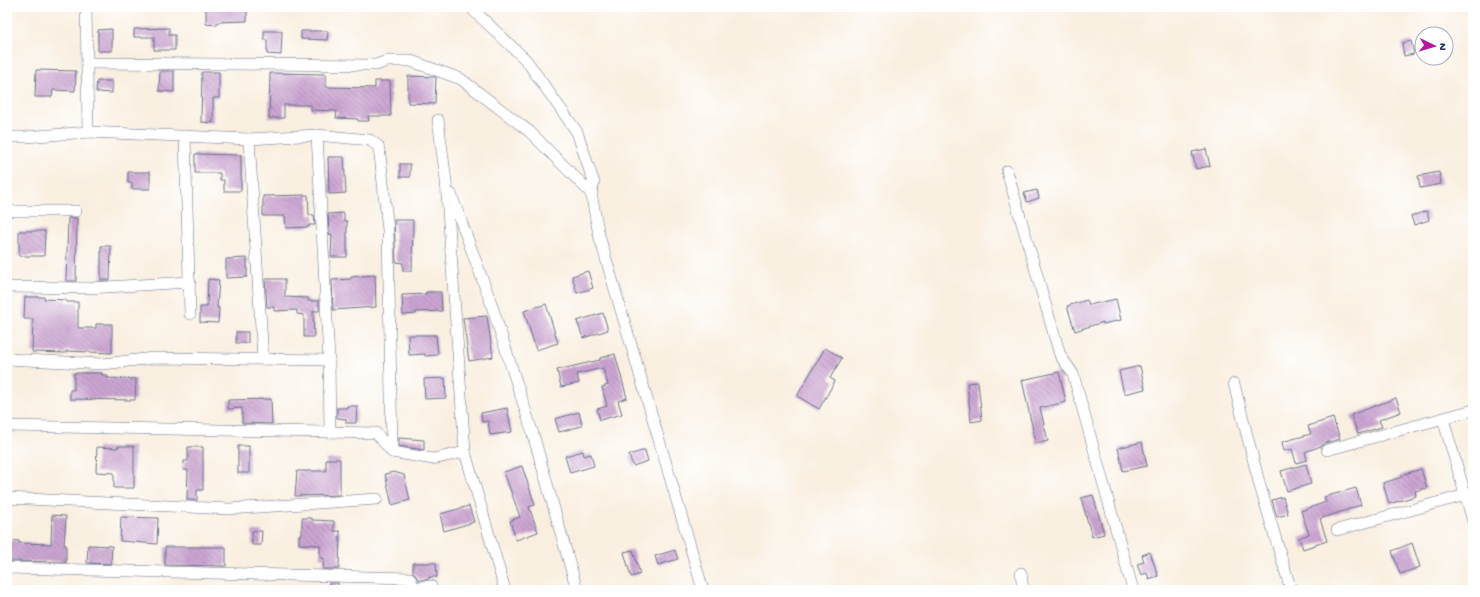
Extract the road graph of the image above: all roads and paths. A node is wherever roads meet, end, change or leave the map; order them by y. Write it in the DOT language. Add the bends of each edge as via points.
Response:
graph roads {
  1 [pos="86,7"];
  2 [pos="470,7"];
  3 [pos="87,63"];
  4 [pos="438,120"];
  5 [pos="88,132"];
  6 [pos="317,135"];
  7 [pos="185,136"];
  8 [pos="7,137"];
  9 [pos="249,139"];
  10 [pos="1007,172"];
  11 [pos="446,181"];
  12 [pos="591,193"];
  13 [pos="76,211"];
  14 [pos="7,212"];
  15 [pos="190,282"];
  16 [pos="7,287"];
  17 [pos="190,314"];
  18 [pos="7,359"];
  19 [pos="263,359"];
  20 [pos="329,360"];
  21 [pos="1234,384"];
  22 [pos="1473,410"];
  23 [pos="1444,419"];
  24 [pos="7,426"];
  25 [pos="330,432"];
  26 [pos="1327,450"];
  27 [pos="392,452"];
  28 [pos="465,452"];
  29 [pos="1469,494"];
  30 [pos="7,498"];
  31 [pos="377,499"];
  32 [pos="1473,521"];
  33 [pos="1337,530"];
  34 [pos="7,568"];
  35 [pos="1021,573"];
  36 [pos="431,590"];
  37 [pos="505,590"];
  38 [pos="577,590"];
  39 [pos="703,590"];
  40 [pos="1023,590"];
  41 [pos="1133,590"];
  42 [pos="1291,590"];
  1 -- 3 [label="street"];
  2 -- 12 [label="street" via="526,60 577,132 594,182"];
  3 -- 5 [label="street"];
  3 -- 12 [label="street" via="376,64 387,61 411,61 461,79 530,132"];
  4 -- 11 [label="street"];
  5 -- 7 [label="street"];
  5 -- 8 [label="street"];
  6 -- 9 [label="street"];
  6 -- 20 [label="street"];
  6 -- 27 [label="street" via="370,140 378,146 388,230"];
  7 -- 9 [label="street"];
  7 -- 15 [label="street"];
  9 -- 19 [label="street"];
  10 -- 41 [label="street" via="1060,355 1073,374"];
  11 -- 28 [label="street"];
  11 -- 38 [label="street" via="490,300 533,434"];
  12 -- 39 [label="street" via="599,235"];
  13 -- 14 [label="street"];
  15 -- 16 [label="street" via="89,288"];
  15 -- 17 [label="street"];
  18 -- 19 [label="street" via="103,364 153,358"];
  19 -- 20 [label="street"];
  20 -- 25 [label="street"];
  21 -- 42 [label="street" via="1260,486"];
  22 -- 23 [label="street"];
  23 -- 26 [label="street"];
  23 -- 29 [label="street"];
  24 -- 25 [label="street"];
  25 -- 27 [label="street" via="376,433"];
  27 -- 28 [label="street" via="433,459"];
  28 -- 37 [label="street"];
  29 -- 32 [label="street"];
  29 -- 33 [label="street"];
  30 -- 31 [label="street" via="229,509"];
  34 -- 36 [label="street" via="410,578 414,588 431,586"];
  35 -- 40 [label="street"];
}
